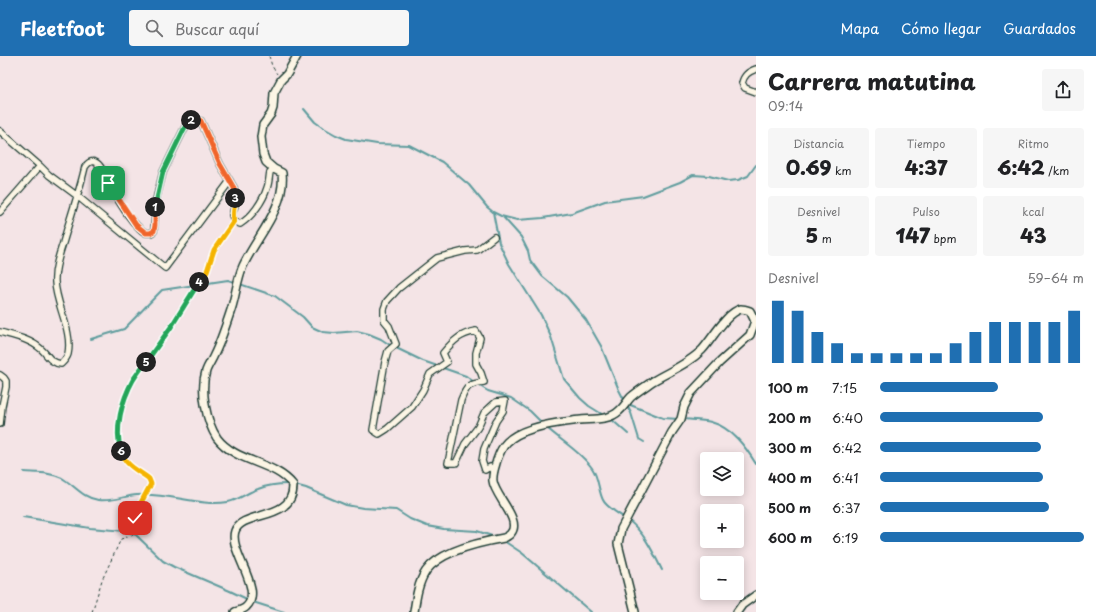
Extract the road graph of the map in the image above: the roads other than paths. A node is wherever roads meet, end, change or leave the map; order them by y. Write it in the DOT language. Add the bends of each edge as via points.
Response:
graph roads {
  1 [pos="297,56"];
  2 [pos="756,70"];
  3 [pos="756,92"];
  4 [pos="0,131"];
  5 [pos="40,166"];
  6 [pos="274,169"];
  7 [pos="230,181"];
  8 [pos="76,195"];
  9 [pos="0,212"];
  10 [pos="494,237"];
  11 [pos="755,324"];
  12 [pos="0,332"];
  13 [pos="0,375"];
  14 [pos="0,424"];
  15 [pos="494,472"];
  16 [pos="756,595"];
  17 [pos="235,612"];
  18 [pos="414,612"];
  19 [pos="635,612"];
  20 [pos="737,612"];
  1 -- 6 [label="street" via="274,93 271,114 263,125 263,154 266,162"];
  2 -- 3 [label="street" via="744,76 742,83 745,88"];
  4 -- 5 [label="street"];
  5 -- 8 [label="street"];
  5 -- 9 [label="street"];
  6 -- 7 [label="street" via="270,172 262,199 247,220 240,224 234,221 232,215 235,205 234,188"];
  6 -- 17 [label="street" via="282,173 283,184 278,202 242,267 232,308 206,371 204,386 209,424 226,448 284,475 293,485 290,501 268,514 240,524 235,531 234,540 250,583 251,594 250,602 245,608"];
  7 -- 8 [label="street" via="164,268"];
  7 -- 8 [label="street" via="201,121 196,118 188,122 163,172 156,200 154,231 143,232 136,225 95,162 88,163 85,167"];
  8 -- 12 [label="street" via="54,281 68,334 66,358 61,364 57,363 32,342"];
  10 -- 15 [label="street" via="477,250 437,258 387,300 384,320 396,344 388,351 373,430 379,434 412,407 430,374 447,362 443,353 452,342 466,333 476,331 480,338 476,364 484,382 471,384 465,390 448,463 456,463 484,414 496,402 506,402 489,436 482,461 485,470 490,467"];
  11 -- 15 [label="street" via="750,311 740,309 733,313 691,360 640,390 612,415 540,427 517,435 507,442 500,452"];
  11 -- 19 [label="street" via="750,335 691,393 681,419 622,529 618,544"];
  13 -- 14 [label="street" via="6,381"];
  15 -- 18 [label="street" via="495,489 513,523 511,534 455,551 431,565 419,585"];
  16 -- 20 [label="street"];
}
